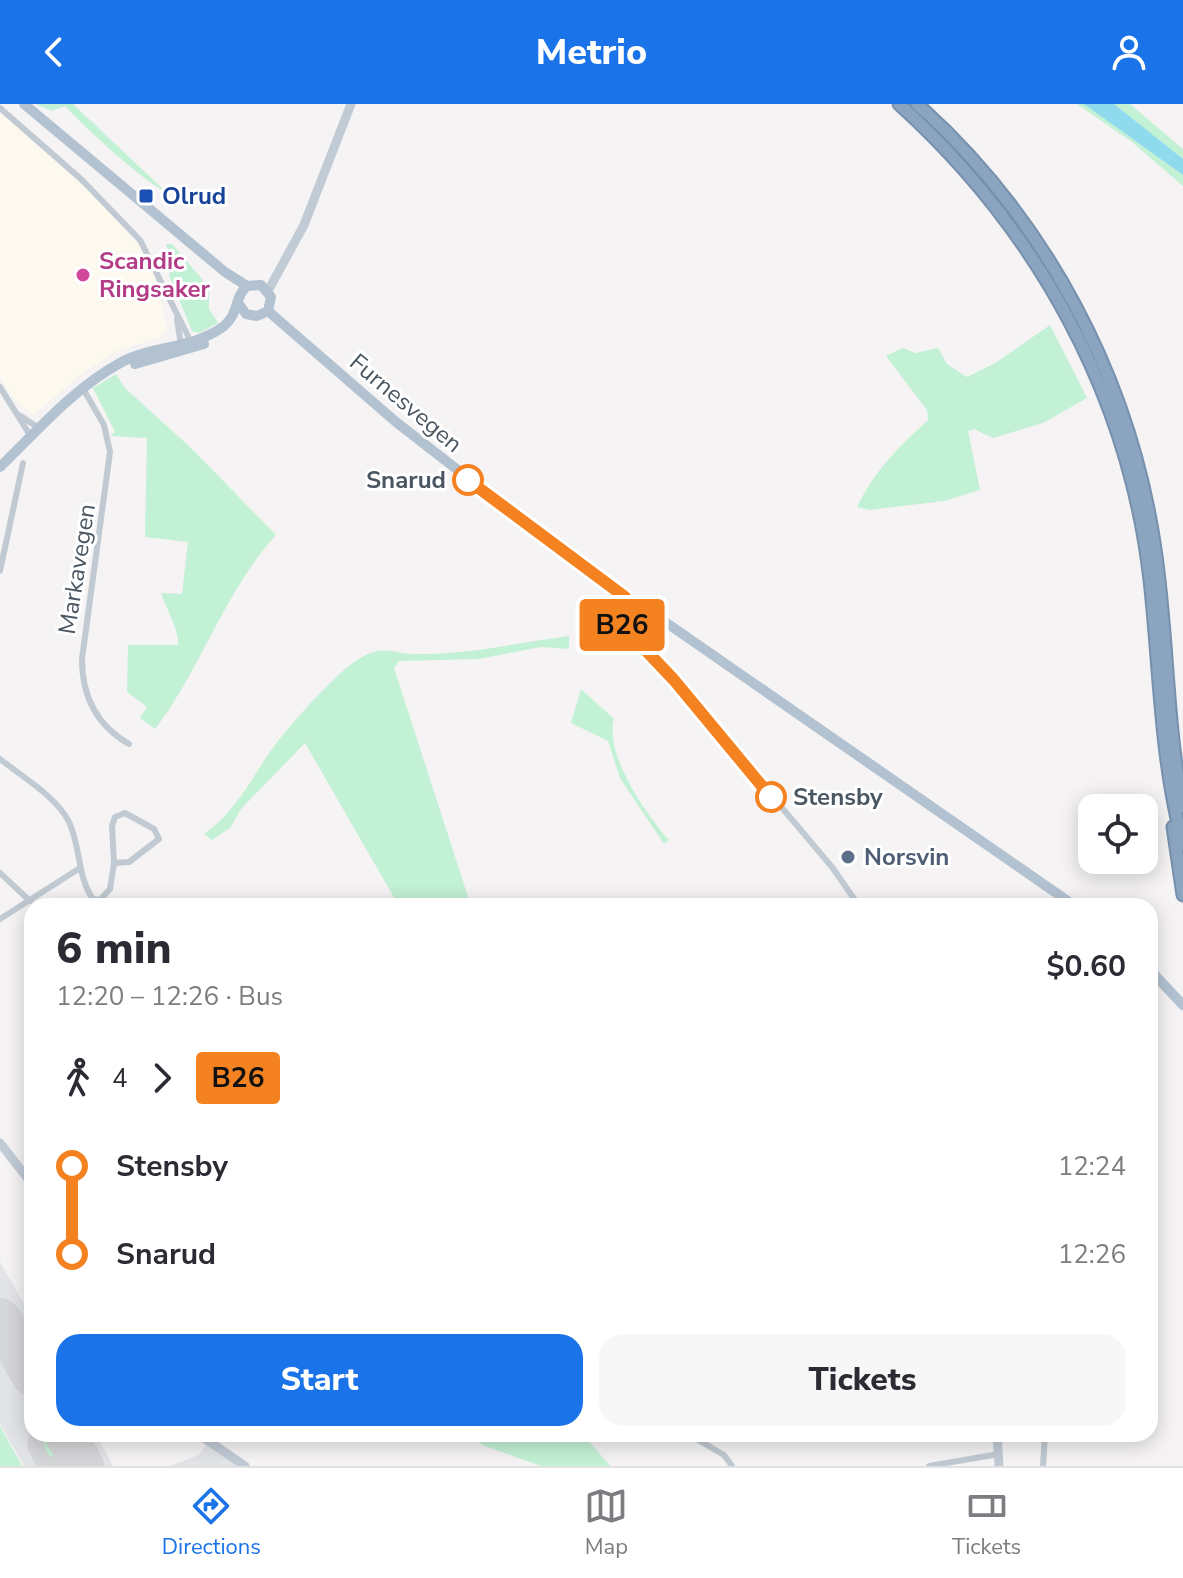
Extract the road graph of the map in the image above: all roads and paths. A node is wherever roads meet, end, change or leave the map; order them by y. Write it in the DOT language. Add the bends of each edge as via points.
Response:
graph roads {
  1 [pos="24,104"];
  2 [pos="351,104"];
  3 [pos="899,104"];
  4 [pos="917,104"];
  5 [pos="0,108"];
  6 [pos="265,288"];
  7 [pos="242,294"];
  8 [pos="268,311"];
  9 [pos="249,315"];
  10 [pos="186,344"];
  11 [pos="110,370"];
  12 [pos="0,387"];
  13 [pos="82,387"];
  14 [pos="19,415"];
  15 [pos="35,432"];
  16 [pos="23,463"];
  17 [pos="0,467"];
  18 [pos="2,550"];
  19 [pos="0,571"];
  20 [pos="625,597"];
  21 [pos="129,744"];
  22 [pos="0,759"];
  23 [pos="1171,795"];
  24 [pos="1183,807"];
  25 [pos="1183,844"];
  26 [pos="114,863"];
  27 [pos="80,868"];
  28 [pos="0,873"];
  29 [pos="1183,895"];
  30 [pos="27,898"];
  31 [pos="35,898"];
  32 [pos="93,898"];
  33 [pos="100,898"];
  34 [pos="853,898"];
  35 [pos="1063,898"];
  36 [pos="24,905"];
  37 [pos="0,919"];
  38 [pos="1158,978"];
  39 [pos="1183,1005"];
  40 [pos="0,1143"];
  41 [pos="24,1174"];
  42 [pos="210,1442"];
  43 [pos="702,1442"];
  44 [pos="998,1442"];
  45 [pos="1044,1442"];
  46 [pos="999,1454"];
  47 [pos="245,1466"];
  48 [pos="732,1466"];
  49 [pos="929,1466"];
  50 [pos="999,1466"];
  51 [pos="1043,1466"];
  1 -- 7 [label="main road" via="225,272"];
  2 -- 6 [label="main road" via="304,225"];
  3 -- 23 [label="highway" via="959,162 1011,225 1070,319 1104,394 1142,526"];
  4 -- 24 [label="highway" via="968,154 1036,240 1080,314 1114,390 1151,524 1171,740"];
  5 -- 10 [label="street" via="134,232 158,271"];
  6 -- 7 [label="main road"];
  6 -- 8 [label="main road" via="271,301"];
  7 -- 9 [label="main road"];
  7 -- 10 [label="main road" via="224,326"];
  8 -- 9 [label="main road"];
  8 -- 20 [label="main road, Furnesvegen" via="458,473"];
  9 -- 11 [label="main road" via="199,346"];
  10 -- 11 [label="main road" via="135,357"];
  11 -- 13 [label="main road"];
  12 -- 14 [label="street"];
  13 -- 15 [label="main road"];
  13 -- 21 [label="street, Markavegen" via="104,425 110,452 83,683 95,713"];
  14 -- 15 [label="street"];
  14 -- 15 [label="street"];
  15 -- 17 [label="main road"];
  16 -- 18 [label="street"];
  18 -- 19 [label="street"];
  20 -- 34 [label="street" via="617,611 620,623 674,680"];
  20 -- 35 [label="main road, Furnesvegen"];
  22 -- 27 [label="street" via="66,816"];
  23 -- 25 [label="highway"];
  23 -- 29 [label="highway"];
  26 -- 26 [label="street" via="112,826 120,814 133,816 156,832 157,844 129,862"];
  26 -- 33 [label="street" via="110,889"];
  27 -- 31 [label="street"];
  27 -- 32 [label="street"];
  28 -- 30 [label="street"];
  36 -- 37 [label="street"];
  38 -- 39 [label="main road"];
  40 -- 41 [label="main road"];
  42 -- 47 [label="main road"];
  43 -- 48 [label="street"];
  44 -- 46 [label="main road"];
  45 -- 51 [label="street"];
  46 -- 49 [label="street"];
  46 -- 50 [label="main road"];
}
